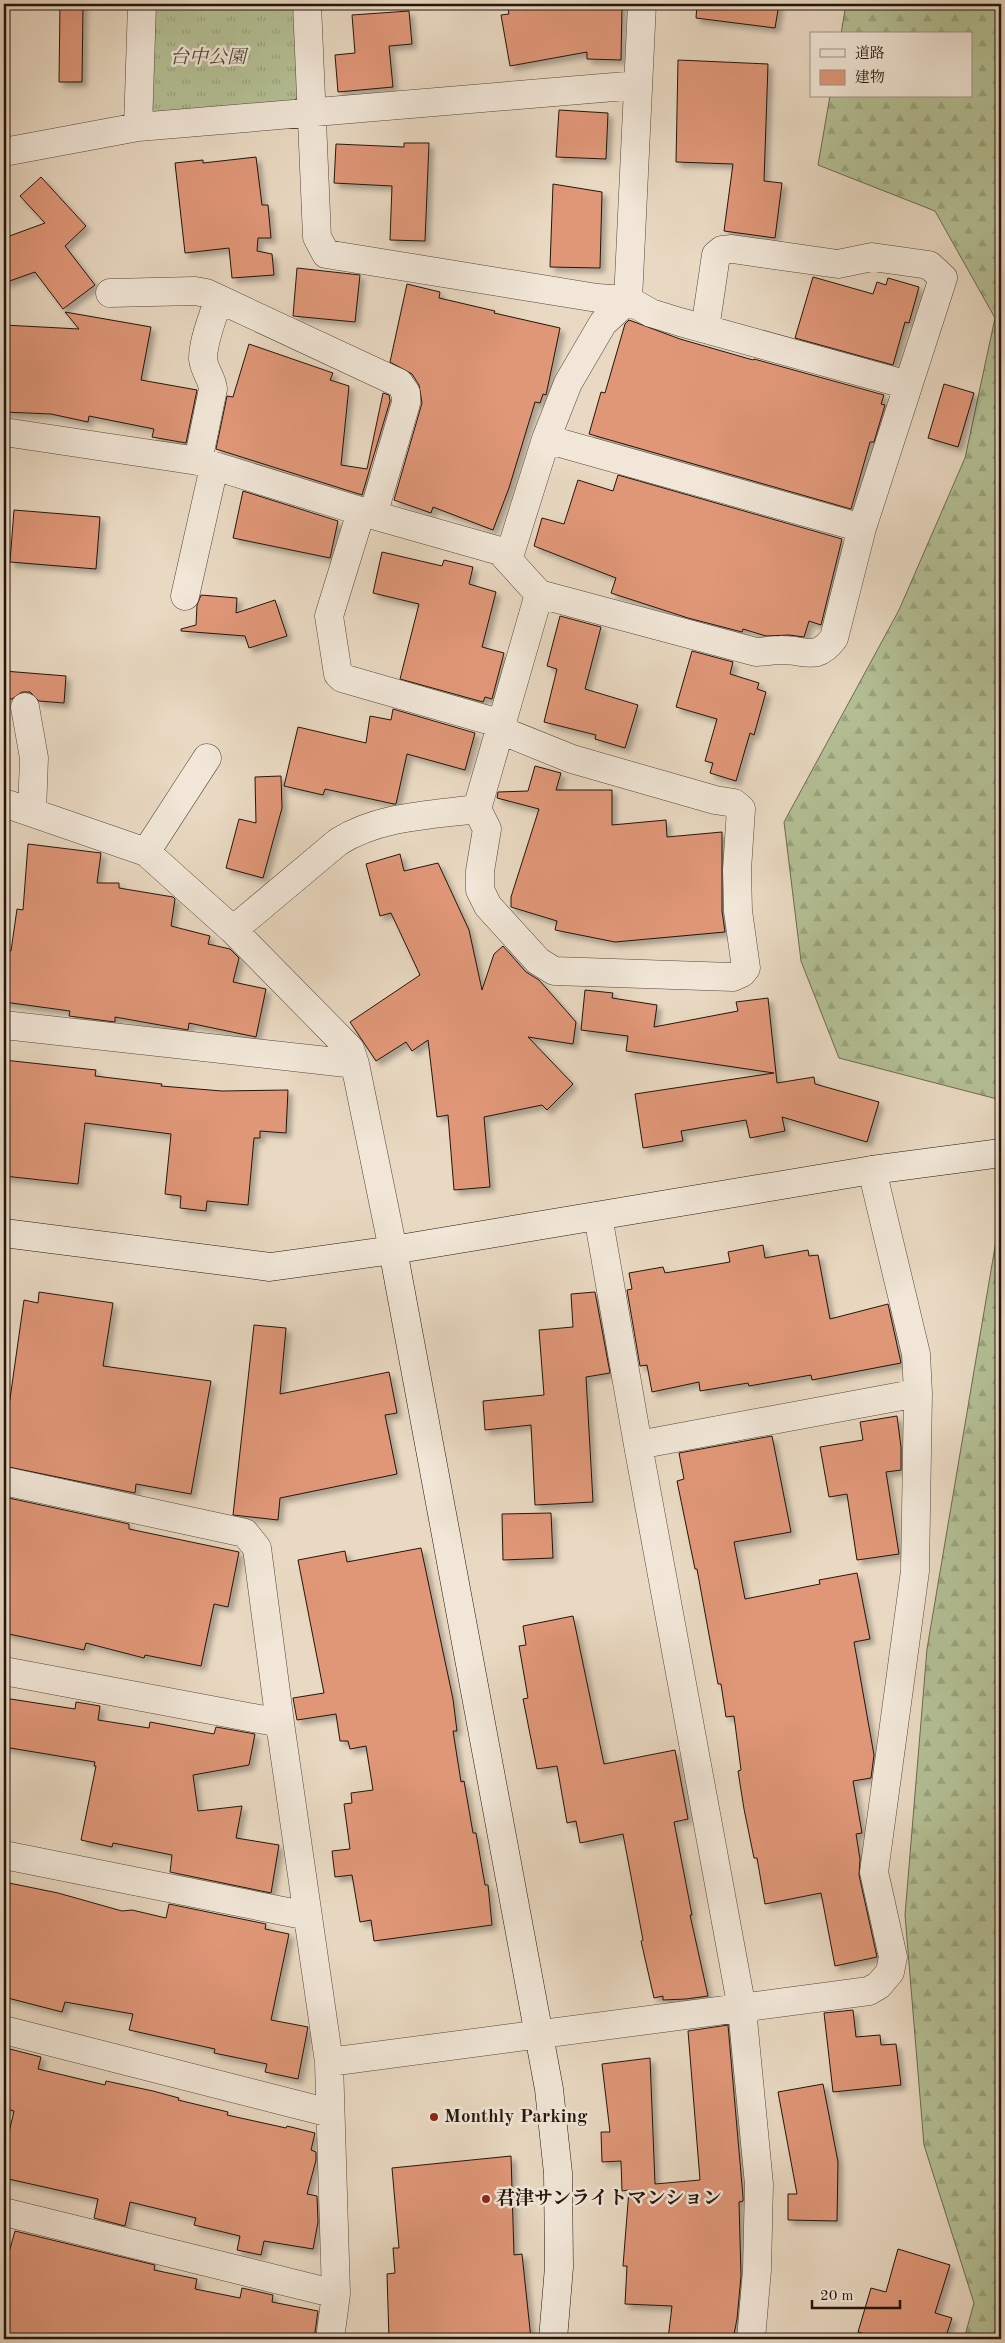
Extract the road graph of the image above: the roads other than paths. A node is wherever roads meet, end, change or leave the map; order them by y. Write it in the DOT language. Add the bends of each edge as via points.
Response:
graph roads {
  1 [pos="142,4"];
  2 [pos="308,4"];
  3 [pos="642,4"];
  4 [pos="638,85"];
  5 [pos="311,114"];
  6 [pos="138,128"];
  7 [pos="4,152"];
  8 [pos="110,293"];
  9 [pos="218,300"];
  10 [pos="628,300"];
  11 [pos="705,329"];
  12 [pos="908,384"];
  13 [pos="4,432"];
  14 [pos="546,439"];
  15 [pos="206,464"];
  16 [pos="367,514"];
  17 [pos="862,528"];
  18 [pos="508,560"];
  19 [pos="539,594"];
  20 [pos="186,596"];
  21 [pos="25,707"];
  22 [pos="501,727"];
  23 [pos="207,758"];
  24 [pos="4,803"];
  25 [pos="477,809"];
  26 [pos="32,812"];
  27 [pos="146,852"];
  28 [pos="233,930"];
  29 [pos="4,1025"];
  30 [pos="355,1064"];
  31 [pos="1001,1153"];
  32 [pos="872,1170"];
  33 [pos="598,1216"];
  34 [pos="4,1233"];
  35 [pos="393,1250"];
  36 [pos="918,1394"];
  37 [pos="638,1445"];
  38 [pos="4,1481"];
  39 [pos="4,1671"];
  40 [pos="280,1723"];
  41 [pos="4,1856"];
  42 [pos="308,1916"];
  43 [pos="742,2009"];
  44 [pos="4,2030"];
  45 [pos="540,2034"];
  46 [pos="329,2062"];
  47 [pos="330,2113"];
  48 [pos="4,2212"];
  49 [pos="336,2294"];
  50 [pos="330,2339"];
  51 [pos="553,2339"];
  52 [pos="750,2339"];
  1 -- 6 [label="street"];
  2 -- 5 [label="street"];
  3 -- 4 [label="street"];
  4 -- 5 [label="street"];
  4 -- 10 [label="street"];
  5 -- 6 [label="street"];
  5 -- 10 [label="street" via="317,237 326,254 597,298"];
  6 -- 7 [label="street"];
  8 -- 9 [label="street" via="195,291"];
  9 -- 15 [label="street" via="204,351 205,366 213,380"];
  9 -- 16 [label="street" via="399,383 406,393 406,404"];
  10 -- 11 [label="street" via="650,313"];
  10 -- 14 [label="street" via="603,323 568,383"];
  11 -- 12 [label="street"];
  11 -- 12 [label="street" via="716,255 722,250 838,264 872,257 929,265 943,278"];
  12 -- 17 [label="street"];
  13 -- 15 [label="street"];
  14 -- 17 [label="street"];
  14 -- 18 [label="street"];
  15 -- 16 [label="street"];
  15 -- 20 [label="street"];
  16 -- 18 [label="street" via="500,551"];
  16 -- 22 [label="street" via="329,616 338,674 342,678"];
  17 -- 19 [label="street" via="834,638 826,649 814,654 781,650 756,652"];
  18 -- 19 [label="street"];
  19 -- 22 [label="street"];
  21 -- 26 [label="street" via="34,758"];
  22 -- 25 [label="street"];
  22 -- 25 [label="street" via="572,759 734,803 741,809 738,911 746,968 733,977 554,971 538,960 488,906 480,890 487,829"];
  23 -- 27 [label="street"];
  24 -- 26 [label="street"];
  25 -- 28 [label="street" via="383,822 356,830"];
  26 -- 27 [label="street"];
  27 -- 28 [label="street"];
  28 -- 30 [label="street" via="350,1049"];
  29 -- 30 [label="street"];
  30 -- 35 [label="street"];
  31 -- 32 [label="street"];
  32 -- 33 [label="street"];
  32 -- 36 [label="street" via="916,1354"];
  33 -- 35 [label="street"];
  33 -- 37 [label="street"];
  34 -- 35 [label="street" via="270,1267"];
  35 -- 45 [label="street"];
  36 -- 37 [label="street"];
  36 -- 43 [label="street" via="915,1571 874,1872 893,1957 890,1972 879,1985 868,1991"];
  37 -- 43 [label="street"];
  38 -- 40 [label="street" via="245,1533 257,1548"];
  39 -- 40 [label="street"];
  40 -- 42 [label="street"];
  41 -- 42 [label="street"];
  42 -- 46 [label="street"];
  43 -- 45 [label="street"];
  43 -- 52 [label="street" via="759,2184 757,2270"];
  44 -- 47 [label="street"];
  45 -- 46 [label="street"];
  45 -- 51 [label="street" via="558,2173 558,2267"];
  46 -- 47 [label="street"];
  47 -- 49 [label="street"];
  48 -- 49 [label="street"];
  49 -- 50 [label="street"];
}
